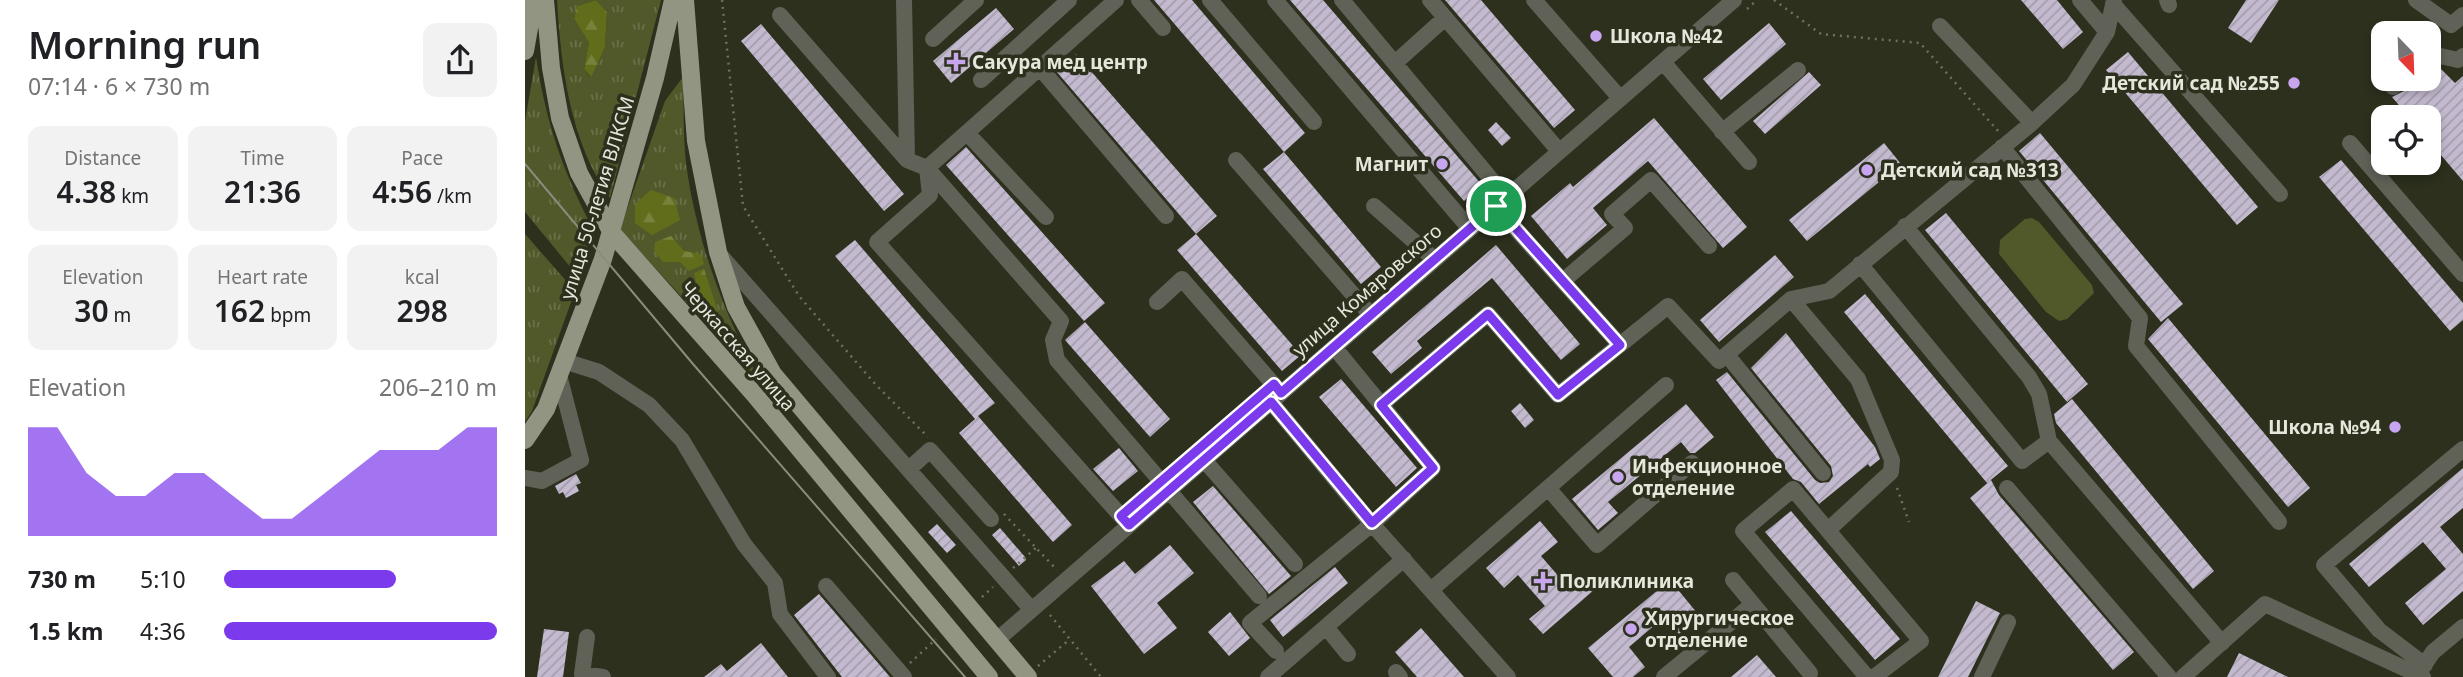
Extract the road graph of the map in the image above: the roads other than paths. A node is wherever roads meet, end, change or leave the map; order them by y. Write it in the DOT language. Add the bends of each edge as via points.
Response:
graph roads {
  1 [pos="534,0"];
  2 [pos="545,0"];
  3 [pos="673,0"];
  4 [pos="685,0"];
  5 [pos="904,0"];
  6 [pos="976,0"];
  7 [pos="1069,0"];
  8 [pos="1115,0"];
  9 [pos="1139,0"];
  10 [pos="1210,0"];
  11 [pos="1275,0"];
  12 [pos="1342,0"];
  13 [pos="1430,0"];
  14 [pos="1534,0"];
  15 [pos="1734,0"];
  16 [pos="2080,0"];
  17 [pos="2416,0"];
  18 [pos="2114,2"];
  19 [pos="780,15"];
  20 [pos="2463,15"];
  21 [pos="1445,19"];
  22 [pos="1940,26"];
  23 [pos="1163,28"];
  24 [pos="2107,32"];
  25 [pos="933,40"];
  26 [pos="1014,50"];
  27 [pos="525,51"];
  28 [pos="2441,56"];
  29 [pos="2463,56"];
  30 [pos="1663,62"];
  31 [pos="1395,63"];
  32 [pos="1037,70"];
  33 [pos="1798,70"];
  34 [pos="981,80"];
  35 [pos="1621,98"];
  36 [pos="1314,122"];
  37 [pos="2032,124"];
  38 [pos="1723,132"];
  39 [pos="967,133"];
  40 [pos="2350,143"];
  41 [pos="2005,145"];
  42 [pos="1559,151"];
  43 [pos="907,160"];
  44 [pos="1236,160"];
  45 [pos="1749,162"];
  46 [pos="927,168"];
  47 [pos="2280,194"];
  48 [pos="1501,202"];
  49 [pos="1374,206"];
  50 [pos="1166,216"];
  51 [pos="1046,217"];
  52 [pos="1905,226"];
  53 [pos="1470,229"];
  54 [pos="612,233"];
  55 [pos="1709,246"];
  56 [pos="717,252"];
  57 [pos="1434,259"];
  58 [pos="1860,264"];
  59 [pos="2463,274"];
  60 [pos="1564,280"];
  61 [pos="1791,299"];
  62 [pos="1157,302"];
  63 [pos="1370,314"];
  64 [pos="1620,345"];
  65 [pos="1334,347"];
  66 [pos="1727,355"];
  67 [pos="561,368"];
  68 [pos="1666,385"];
  69 [pos="1276,397"];
  70 [pos="1381,405"];
  71 [pos="525,440"];
  72 [pos="2049,441"];
  73 [pos="2463,449"];
  74 [pos="1204,460"];
  75 [pos="1692,463"];
  76 [pos="909,469"];
  77 [pos="1823,473"];
  78 [pos="525,478"];
  79 [pos="1548,488"];
  80 [pos="2007,488"];
  81 [pos="1170,490"];
  82 [pos="995,514"];
  83 [pos="2279,522"];
  84 [pos="1372,523"];
  85 [pos="1129,525"];
  86 [pos="1828,530"];
  87 [pos="1405,559"];
  88 [pos="1295,564"];
  89 [pos="1733,580"];
  90 [pos="826,586"];
  91 [pos="1431,590"];
  92 [pos="1259,596"];
  93 [pos="1753,604"];
  94 [pos="1031,609"];
  95 [pos="2008,622"];
  96 [pos="1326,627"];
  97 [pos="2463,628"];
  98 [pos="587,637"];
  99 [pos="997,640"];
  100 [pos="2222,643"];
  101 [pos="1276,651"];
  102 [pos="1348,653"];
  103 [pos="974,660"];
  104 [pos="2422,672"];
  105 [pos="1810,673"];
  106 [pos="603,677"];
  107 [pos="828,677"];
  108 [pos="904,677"];
  109 [pos="989,677"];
  110 [pos="1027,677"];
  111 [pos="1268,677"];
  112 [pos="1508,677"];
  113 [pos="1664,677"];
  114 [pos="1867,677"];
  115 [pos="1874,677"];
  116 [pos="1982,677"];
  117 [pos="2169,677"];
  118 [pos="2183,677"];
  1 -- 27 [label="main road"];
  2 -- 54 [label="main road, Черкасская улица" via="560,118 579,173"];
  3 -- 54 [label="main road, улица 50-летия ВЛКСМ"];
  4 -- 56 [label="main road, Черкасская улица" via="696,141"];
  5 -- 43 [label="street"];
  6 -- 25 [label="street"];
  7 -- 26 [label="street"];
  8 -- 32 [label="street"];
  9 -- 23 [label="street"];
  10 -- 36 [label="street"];
  11 -- 53 [label="street"];
  12 -- 31 [label="street"];
  13 -- 21 [label="street"];
  14 -- 35 [label="street"];
  15 -- 30 [label="street, улица Комаровского"];
  16 -- 24 [label="street"];
  17 -- 20 [label="street" via="2451,25"];
  18 -- 24 [label="street"];
  18 -- 47 [label="street"];
  19 -- 43 [label="street"];
  21 -- 31 [label="street"];
  21 -- 42 [label="street"];
  22 -- 37 [label="street"];
  24 -- 37 [label="street" via="2073,85"];
  26 -- 32 [label="street"];
  26 -- 34 [label="street"];
  28 -- 29 [label="street" via="2458,60"];
  30 -- 35 [label="street, улица Комаровского"];
  30 -- 38 [label="street"];
  31 -- 48 [label="street"];
  32 -- 39 [label="street"];
  32 -- 50 [label="street"];
  33 -- 38 [label="street"];
  35 -- 42 [label="street, улица Комаровского"];
  37 -- 41 [label="street"];
  38 -- 45 [label="street"];
  39 -- 46 [label="street"];
  39 -- 51 [label="street"];
  40 -- 59 [label="street"];
  41 -- 52 [label="street"];
  41 -- 83 [label="street" via="2140,317 2136,346"];
  42 -- 48 [label="street, улица Комаровского"];
  43 -- 46 [label="street"];
  44 -- 63 [label="street"];
  46 -- 81 [label="street" via="1061,321 1053,340 1057,360"];
  46 -- 85 [label="street" via="930,195 877,242"];
  48 -- 53 [label="street, улица Комаровского"];
  48 -- 60 [label="street"];
  49 -- 57 [label="street"];
  52 -- 58 [label="street"];
  52 -- 72 [label="street" via="2029,377 2039,394"];
  53 -- 57 [label="street, улица Комаровского"];
  54 -- 67 [label="main road, улица 50-летия ВЛКСМ"];
  54 -- 103 [label="main road, Черкасская улица" via="754,394"];
  55 -- 60 [label="street" via="1651,180 1612,214 1625,228"];
  56 -- 76 [label="street"];
  56 -- 99 [label="main road, Черкасская улица" via="736,307 773,374"];
  57 -- 63 [label="street, улица Комаровского"];
  58 -- 61 [label="street" via="1829,291"];
  58 -- 72 [label="street" via="2022,461"];
  60 -- 64 [label="street"];
  61 -- 66 [label="street"];
  61 -- 86 [label="street" via="1858,379 1892,460 1891,472"];
  62 -- 69 [label="street" via="1182,279"];
  63 -- 65 [label="street, улица Комаровского"];
  64 -- 66 [label="street" via="1668,306 1719,362"];
  64 -- 70 [label="street" via="1558,395 1488,314"];
  65 -- 69 [label="street, улица Комаровского"];
  65 -- 70 [label="street"];
  66 -- 77 [label="street"];
  67 -- 71 [label="main road, улица 50-летия ВЛКСМ" via="546,409"];
  67 -- 78 [label="street" via="581,460 542,481"];
  67 -- 107 [label="street" via="599,372 649,405 682,440 744,544 775,583 780,614"];
  68 -- 79 [label="street"];
  69 -- 74 [label="street, улица Комаровского"];
  69 -- 84 [label="street"];
  70 -- 84 [label="street" via="1433,468"];
  72 -- 100 [label="street"];
  73 -- 104 [label="street" via="2323,565"];
  74 -- 81 [label="street, улица Комаровского"];
  74 -- 88 [label="street"];
  75 -- 79 [label="street" via="1597,545"];
  76 -- 82 [label="street" via="930,450"];
  76 -- 94 [label="street"];
  79 -- 91 [label="street"];
  80 -- 117 [label="street"];
  81 -- 85 [label="street, улица Комаровского"];
  81 -- 92 [label="street"];
  84 -- 87 [label="street"];
  84 -- 101 [label="street" via="1250,623"];
  85 -- 94 [label="street, улица Комаровского"];
  86 -- 114 [label="street" via="1793,489 1743,531"];
  86 -- 115 [label="street" via="1921,641"];
  87 -- 91 [label="street"];
  87 -- 96 [label="street"];
  89 -- 93 [label="street"];
  90 -- 108 [label="street"];
  91 -- 112 [label="street"];
  93 -- 105 [label="street"];
  93 -- 113 [label="street"];
  94 -- 99 [label="street, улица Комаровского"];
  95 -- 116 [label="street"];
  96 -- 102 [label="street"];
  96 -- 111 [label="street"];
  97 -- 104 [label="street" via="2433,652"];
  98 -- 106 [label="street" via="582,674"];
  99 -- 103 [label="main road"];
  99 -- 110 [label="main road, Черкасская улица"];
  100 -- 104 [label="street" via="2265,604"];
  100 -- 118 [label="street"];
  103 -- 109 [label="main road, Черкасская улица"];
}
